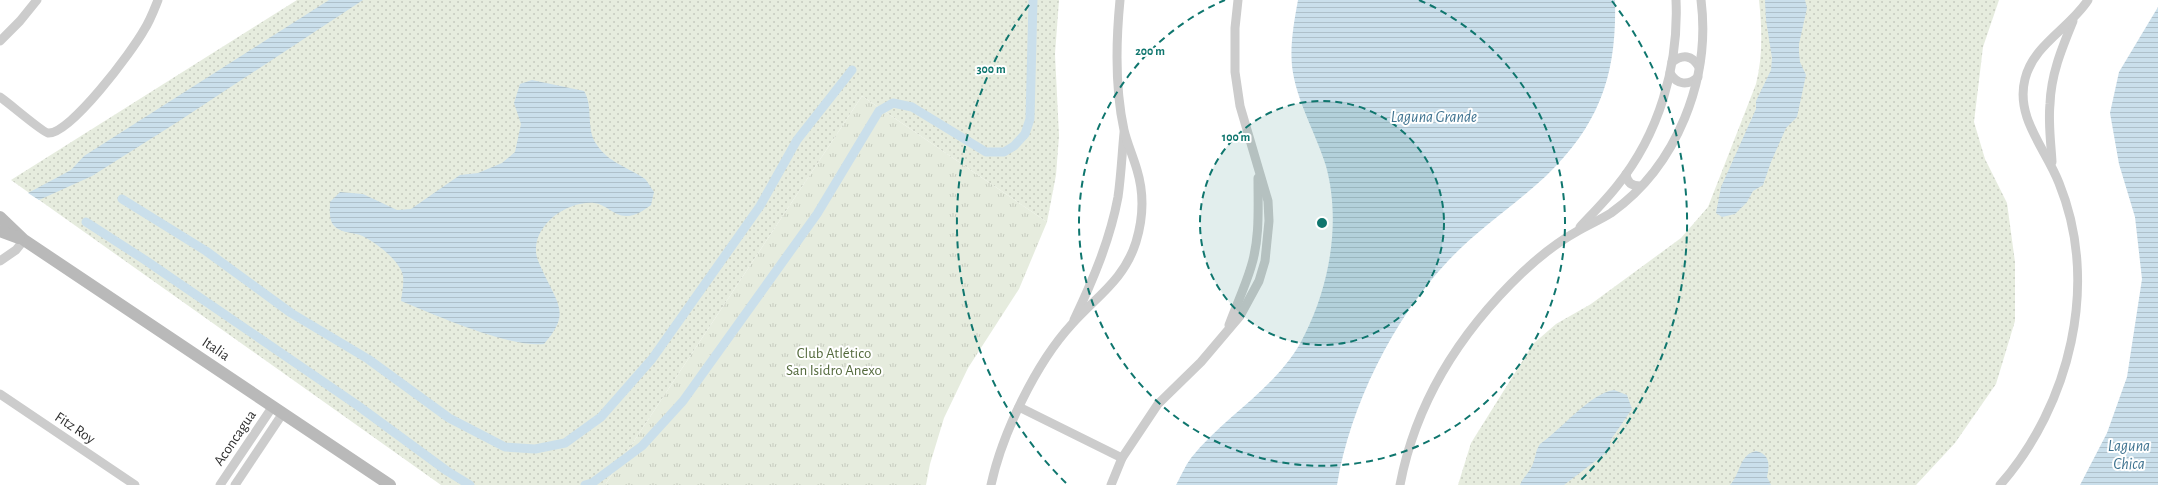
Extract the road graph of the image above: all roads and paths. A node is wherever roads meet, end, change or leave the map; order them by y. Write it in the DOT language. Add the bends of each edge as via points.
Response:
graph roads {
  1 [pos="37,0"];
  2 [pos="158,0"];
  3 [pos="1120,0"];
  4 [pos="1238,0"];
  5 [pos="1676,0"];
  6 [pos="1701,0"];
  7 [pos="2088,0"];
  8 [pos="2074,19"];
  9 [pos="0,41"];
  10 [pos="2046,44"];
  11 [pos="2061,52"];
  12 [pos="1672,62"];
  13 [pos="1699,67"];
  14 [pos="1670,73"];
  15 [pos="1698,76"];
  16 [pos="0,97"];
  17 [pos="2050,128"];
  18 [pos="1124,130"];
  19 [pos="2033,132"];
  20 [pos="2052,166"];
  21 [pos="1120,171"];
  22 [pos="1138,171"];
  23 [pos="1626,174"];
  24 [pos="1640,186"];
  25 [pos="0,217"];
  26 [pos="0,231"];
  27 [pos="1575,232"];
  28 [pos="24,240"];
  29 [pos="0,261"];
  30 [pos="1091,283"];
  31 [pos="1106,292"];
  32 [pos="1071,324"];
  33 [pos="0,394"];
  34 [pos="1019,407"];
  35 [pos="278,410"];
  36 [pos="1122,458"];
  37 [pos="135,485"];
  38 [pos="220,485"];
  39 [pos="235,485"];
  40 [pos="390,485"];
  41 [pos="991,485"];
  42 [pos="1111,485"];
  43 [pos="1400,485"];
  44 [pos="2000,485"];
  1 -- 9 [label="street"];
  2 -- 16 [label="street" via="144,30 118,70 84,108 58,130 46,133"];
  3 -- 18 [label="street" via="1117,51"];
  4 -- 36 [label="street" via="1234,57 1236,89 1258,171 1258,230 1253,260 1225,334 1201,362 1158,404"];
  5 -- 12 [label="street"];
  6 -- 13 [label="street" via="1703,22"];
  7 -- 8 [label="street"];
  8 -- 10 [label="street"];
  8 -- 11 [label="street"];
  10 -- 11 [label="street" via="2056,44"];
  10 -- 19 [label="street" via="2036,55 2025,79 2023,100"];
  11 -- 17 [label="street" via="2052,83"];
  12 -- 13 [label="street" via="1686,56 1696,61"];
  12 -- 14 [label="street"];
  13 -- 15 [label="street"];
  14 -- 15 [label="street" via="1678,82 1683,83"];
  14 -- 23 [label="street" via="1651,130"];
  15 -- 24 [label="street" via="1687,113 1677,135 1665,155"];
  17 -- 19 [label="street" via="2042,134"];
  17 -- 20 [label="street"];
  18 -- 21 [label="street"];
  18 -- 22 [label="street"];
  19 -- 20 [label="street"];
  20 -- 44 [label="street" via="2069,215 2074,243 2076,294 2070,348 2064,374 2043,423 2031,445"];
  21 -- 22 [label="street" via="1129,166"];
  21 -- 30 [label="street" via="1113,220"];
  22 -- 31 [label="street" via="1142,206 1137,237 1123,270"];
  23 -- 24 [label="street" via="1628,182"];
  23 -- 27 [label="street"];
  24 -- 27 [label="street" via="1611,212"];
  25 -- 28 [label="street, Italia"];
  26 -- 28 [label="street, Italia"];
  27 -- 43 [label="street" via="1524,271 1479,318 1461,342 1430,393"];
  28 -- 29 [label="street" via="16,250"];
  28 -- 35 [label="street, Italia"];
  30 -- 31 [label="street" via="1096,290"];
  30 -- 32 [label="street"];
  31 -- 32 [label="street"];
  32 -- 34 [label="street" via="1042,366"];
  33 -- 37 [label="street, Fitz Roy"];
  34 -- 36 [label="street"];
  34 -- 41 [label="street"];
  35 -- 38 [label="street, Aconcagua"];
  35 -- 39 [label="street, Aconcagua"];
  35 -- 40 [label="street, Italia"];
  36 -- 42 [label="street"];
}
